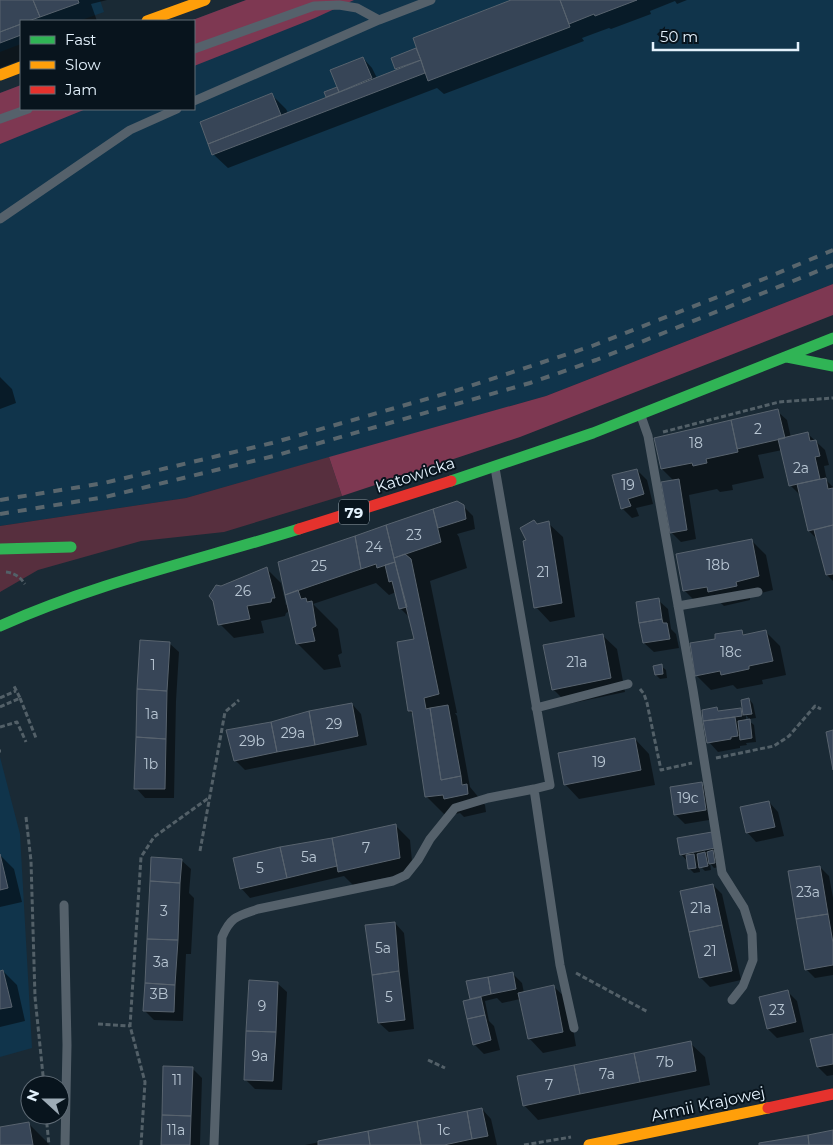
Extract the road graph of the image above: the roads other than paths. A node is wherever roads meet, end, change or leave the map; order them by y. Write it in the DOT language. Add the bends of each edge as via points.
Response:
graph roads {
  1 [pos="205,0"];
  2 [pos="431,0"];
  3 [pos="150,20"];
  4 [pos="379,20"];
  5 [pos="195,49"];
  6 [pos="20,67"];
  7 [pos="0,75"];
  8 [pos="195,101"];
  9 [pos="25,110"];
  10 [pos="175,110"];
  11 [pos="0,119"];
  12 [pos="0,219"];
  13 [pos="833,338"];
  14 [pos="787,357"];
  15 [pos="833,366"];
  16 [pos="640,413"];
  17 [pos="495,466"];
  18 [pos="71,547"];
  19 [pos="0,550"];
  20 [pos="758,592"];
  21 [pos="678,606"];
  22 [pos="0,626"];
  23 [pos="628,684"];
  24 [pos="536,708"];
  25 [pos="534,789"];
  26 [pos="64,905"];
  27 [pos="732,1000"];
  28 [pos="574,1028"];
  29 [pos="833,1094"];
  30 [pos="65,1145"];
  31 [pos="214,1145"];
  32 [pos="589,1145"];
  1 -- 3 [label="main road"];
  2 -- 4 [label="lane"];
  4 -- 5 [label="lane" via="357,8 339,4 314,6"];
  4 -- 8 [label="lane"];
  6 -- 7 [label="main road"];
  9 -- 11 [label="lane"];
  10 -- 12 [label="lane" via="130,130"];
  13 -- 14 [label="main road, Katowicka / 79"];
  14 -- 15 [label="main road"];
  14 -- 16 [label="main road, Katowicka / 79"];
  16 -- 17 [label="main road, Katowicka / 79" via="593,433"];
  16 -- 21 [label="lane" via="648,436"];
  17 -- 22 [label="main road, Katowicka / 79" via="273,538 123,581"];
  17 -- 24 [label="lane"];
  18 -- 19 [label="main road"];
  20 -- 21 [label="lane"];
  21 -- 27 [label="lane" via="722,873 744,908 752,934 752,960 743,986"];
  23 -- 24 [label="lane"];
  24 -- 25 [label="lane" via="550,785"];
  25 -- 28 [label="lane" via="560,965"];
  25 -- 31 [label="lane" via="455,808 406,875 393,881 258,910 239,916 228,924 222,937"];
  26 -- 30 [label="lane"];
  29 -- 32 [label="main road, Armii Krajowej"];
}
